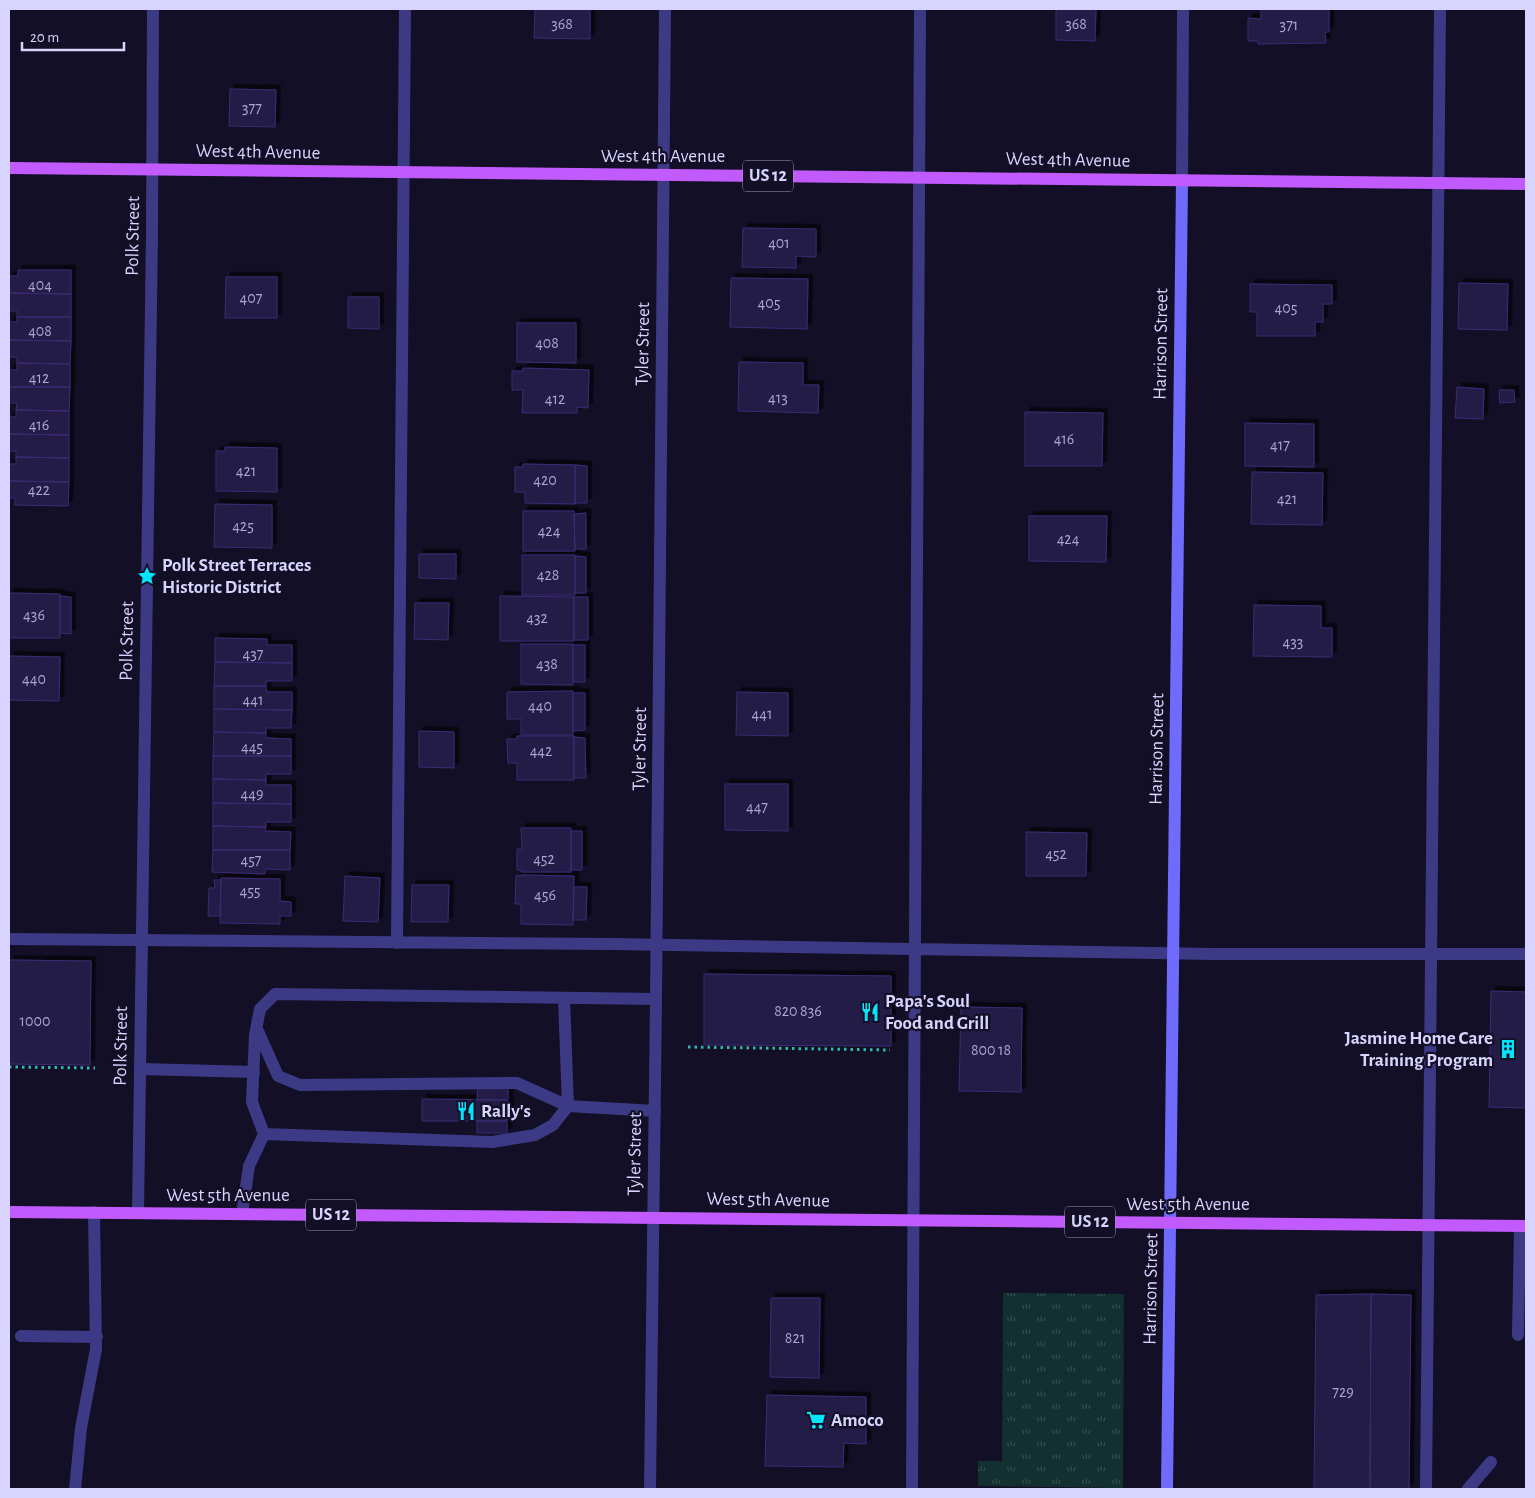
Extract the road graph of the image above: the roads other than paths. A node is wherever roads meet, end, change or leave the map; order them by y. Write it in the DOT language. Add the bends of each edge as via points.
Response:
graph roads {
  1 [pos="153,9"];
  2 [pos="405,9"];
  3 [pos="664,9"];
  4 [pos="920,9"];
  5 [pos="1183,9"];
  6 [pos="1440,9"];
  7 [pos="9,168"];
  8 [pos="153,169"];
  9 [pos="404,172"];
  10 [pos="664,175"];
  11 [pos="918,177"];
  12 [pos="1182,180"];
  13 [pos="1438,183"];
  14 [pos="1526,184"];
  15 [pos="9,939"];
  16 [pos="141,939"];
  17 [pos="397,943"];
  18 [pos="657,944"];
  19 [pos="916,948"];
  20 [pos="1173,953"];
  21 [pos="1429,953"];
  22 [pos="1526,954"];
  23 [pos="564,998"];
  24 [pos="656,999"];
  25 [pos="256,1026"];
  26 [pos="140,1069"];
  27 [pos="254,1072"];
  28 [pos="568,1106"];
  29 [pos="655,1111"];
  30 [pos="264,1134"];
  31 [pos="9,1212"];
  32 [pos="94,1212"];
  33 [pos="138,1213"];
  34 [pos="242,1214"];
  35 [pos="653,1218"];
  36 [pos="912,1220"];
  37 [pos="1171,1223"];
  38 [pos="1428,1225"];
  39 [pos="1523,1226"];
  40 [pos="1518,1335"];
  41 [pos="21,1336"];
  42 [pos="97,1337"];
  43 [pos="1491,1462"];
  44 [pos="75,1489"];
  45 [pos="650,1489"];
  46 [pos="912,1489"];
  47 [pos="1167,1489"];
  48 [pos="1426,1489"];
  49 [pos="1468,1489"];
  1 -- 8 [label="street, Polk Street"];
  2 -- 9 [label="street"];
  3 -- 10 [label="street, Tyler Street"];
  4 -- 11 [label="street"];
  5 -- 12 [label="street, Harrison Street"];
  6 -- 13 [label="street"];
  7 -- 8 [label="main road, West 4th Avenue / US 12"];
  8 -- 9 [label="main road, West 4th Avenue / US 12"];
  8 -- 16 [label="street, Polk Street"];
  9 -- 10 [label="main road, West 4th Avenue / US 12"];
  9 -- 17 [label="street"];
  10 -- 11 [label="main road, West 4th Avenue / US 12"];
  10 -- 18 [label="street, Tyler Street"];
  11 -- 12 [label="main road, West 4th Avenue / US 12"];
  11 -- 19 [label="street"];
  12 -- 13 [label="main road, West 4th Avenue / US 12"];
  12 -- 20 [label="street, Harrison Street"];
  13 -- 14 [label="main road, West 4th Avenue / US 12"];
  13 -- 21 [label="street"];
  15 -- 16 [label="street"];
  16 -- 17 [label="street"];
  16 -- 26 [label="street, Polk Street"];
  17 -- 18 [label="street"];
  18 -- 19 [label="street"];
  18 -- 24 [label="street, Tyler Street"];
  19 -- 20 [label="street"];
  19 -- 36 [label="street"];
  20 -- 21 [label="street"];
  20 -- 37 [label="street, Harrison Street"];
  21 -- 22 [label="street"];
  21 -- 38 [label="street"];
  23 -- 24 [label="street"];
  23 -- 25 [label="street" via="275,994 260,1009"];
  23 -- 28 [label="street"];
  24 -- 29 [label="street, Tyler Street"];
  25 -- 27 [label="street"];
  25 -- 28 [label="street" via="278,1076 300,1085 518,1083"];
  26 -- 27 [label="street"];
  26 -- 33 [label="street, Polk Street"];
  27 -- 30 [label="street" via="252,1102"];
  28 -- 29 [label="street"];
  28 -- 30 [label="street" via="553,1125 535,1135 492,1142"];
  29 -- 35 [label="street, Tyler Street"];
  30 -- 34 [label="street" via="249,1166"];
  31 -- 32 [label="main road, West 5th Avenue / US 12"];
  32 -- 33 [label="main road, West 5th Avenue / US 12"];
  32 -- 42 [label="street"];
  33 -- 34 [label="main road, West 5th Avenue / US 12"];
  34 -- 35 [label="main road, West 5th Avenue / US 12"];
  35 -- 36 [label="main road, West 5th Avenue / US 12"];
  35 -- 45 [label="street, Tyler Street"];
  36 -- 37 [label="main road, West 5th Avenue / US 12"];
  36 -- 46 [label="street"];
  37 -- 38 [label="main road, West 5th Avenue / US 12"];
  37 -- 47 [label="street, Harrison Street"];
  38 -- 39 [label="main road, West 5th Avenue / US 12"];
  38 -- 48 [label="street"];
  39 -- 40 [label="street"];
  41 -- 42 [label="street"];
  42 -- 44 [label="street" via="81,1428"];
  43 -- 49 [label="street"];
}
